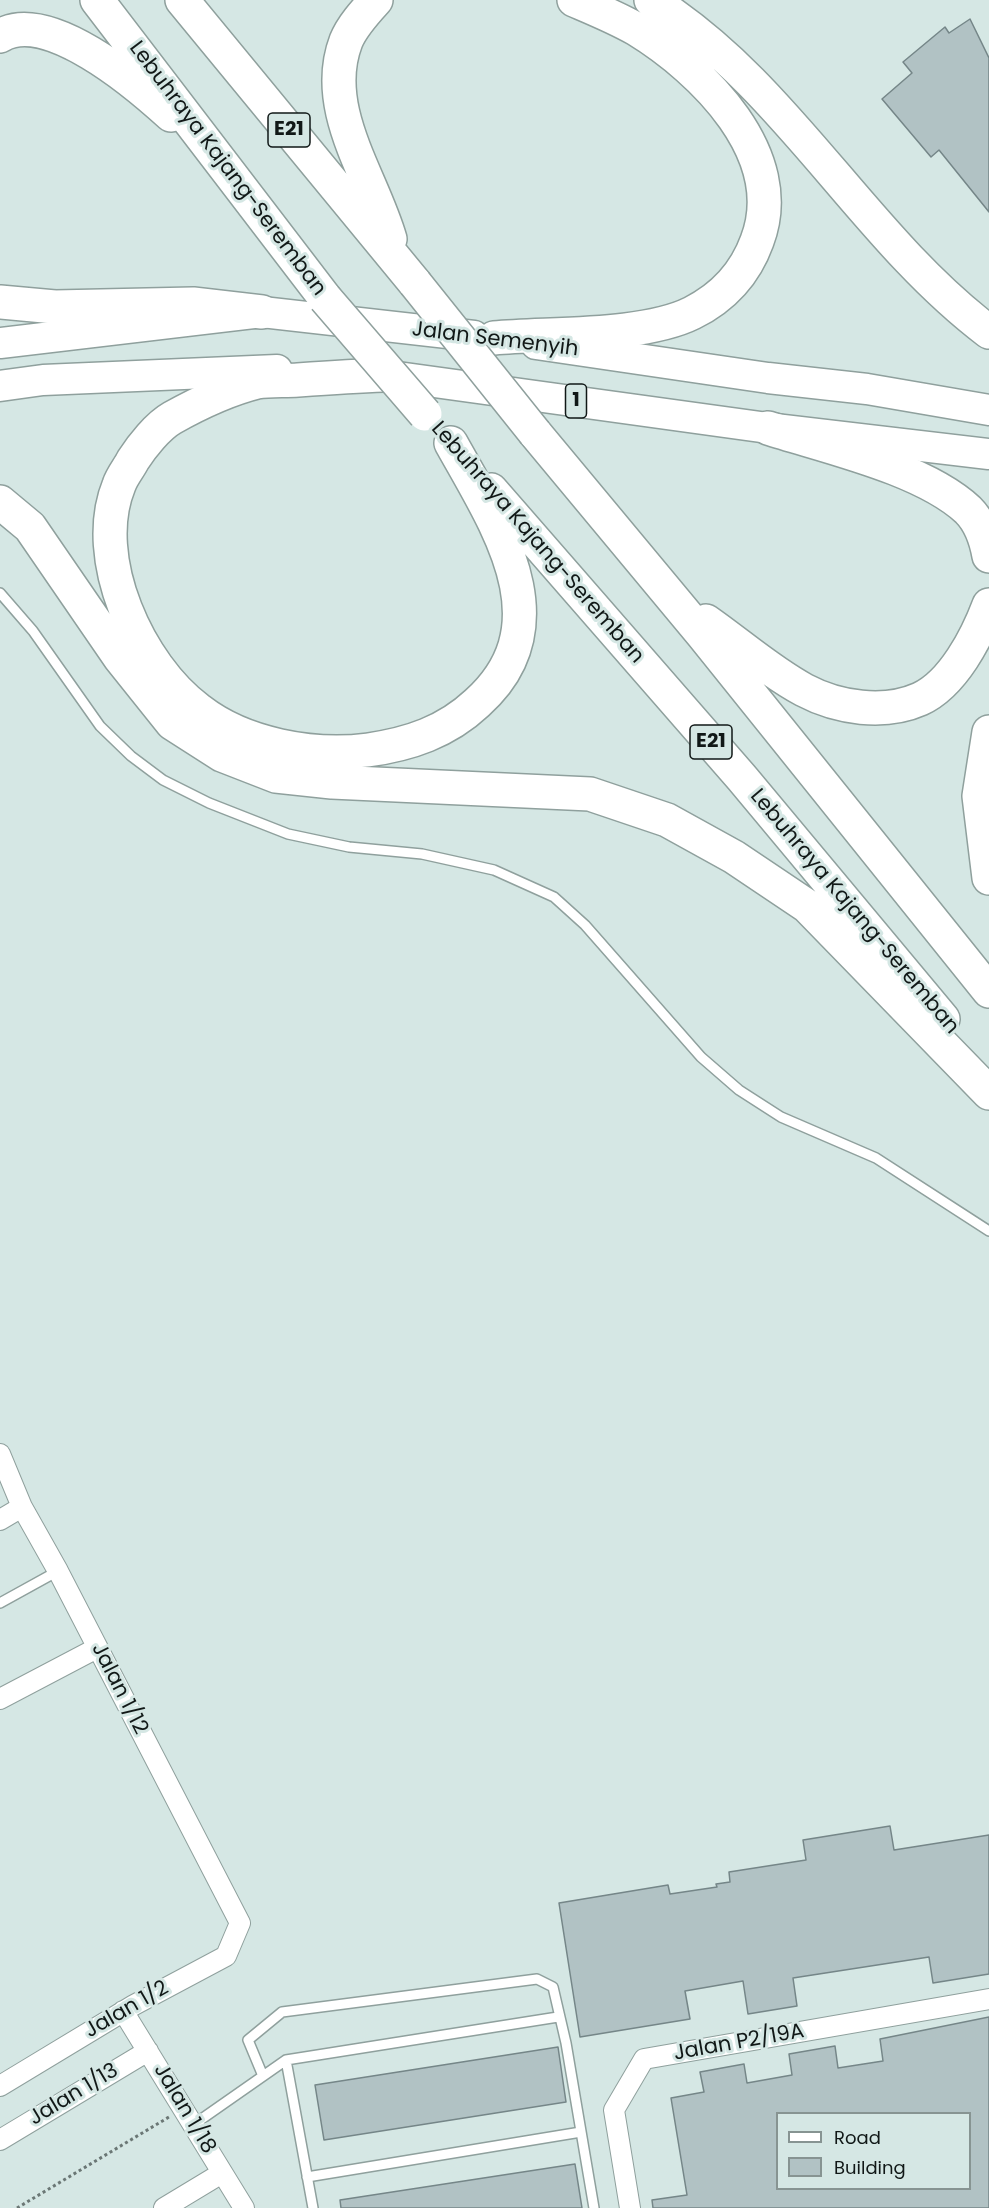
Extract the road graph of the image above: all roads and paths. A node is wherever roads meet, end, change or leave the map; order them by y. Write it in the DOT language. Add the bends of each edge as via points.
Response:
graph roads {
  1 [pos="97,0"];
  2 [pos="182,0"];
  3 [pos="376,0"];
  4 [pos="574,0"];
  5 [pos="651,0"];
  6 [pos="0,36"];
  7 [pos="223,163"];
  8 [pos="406,272"];
  9 [pos="0,302"];
  10 [pos="262,312"];
  11 [pos="989,332"];
  12 [pos="494,338"];
  13 [pos="0,343"];
  14 [pos="384,375"];
  15 [pos="0,386"];
  16 [pos="989,410"];
  17 [pos="768,428"];
  18 [pos="451,443"];
  19 [pos="989,454"];
  20 [pos="0,502"];
  21 [pos="989,556"];
  22 [pos="0,593"];
  23 [pos="673,598"];
  24 [pos="989,605"];
  25 [pos="989,732"];
  26 [pos="989,878"];
  27 [pos="989,991"];
  28 [pos="989,1076"];
  29 [pos="989,1093"];
  30 [pos="989,1231"];
  31 [pos="0,1454"];
  32 [pos="22,1507"];
  33 [pos="0,1520"];
  34 [pos="58,1571"];
  35 [pos="0,1603"];
  36 [pos="97,1648"];
  37 [pos="0,1699"];
  38 [pos="240,1923"];
  39 [pos="989,1999"];
  40 [pos="123,2011"];
  41 [pos="558,2017"];
  42 [pos="148,2051"];
  43 [pos="286,2060"];
  44 [pos="263,2076"];
  45 [pos="0,2086"];
  46 [pos="188,2116"];
  47 [pos="581,2132"];
  48 [pos="0,2140"];
  49 [pos="222,2173"];
  50 [pos="307,2176"];
  51 [pos="17,2208"];
  52 [pos="164,2208"];
  53 [pos="244,2208"];
  54 [pos="313,2208"];
  55 [pos="594,2208"];
  56 [pos="630,2208"];
  1 -- 7 [label="highway, Lebuhraya Kajang-Seremban / E21"];
  2 -- 8 [label="highway, E21"];
  3 -- 8 [label="highway" via="346,40 338,72 340,103 364,173"];
  4 -- 12 [label="highway" via="636,29 707,84 748,137 763,180 764,224 748,264 723,295 691,314 650,328"];
  5 -- 11 [label="highway" via="723,52 919,272"];
  6 -- 7 [label="highway" via="21,28 62,37 157,103"];
  7 -- 18 [label="highway, Lebuhraya Kajang-Seremban / E21, bridge" via="325,298"];
  8 -- 23 [label="highway, E21, bridge"];
  9 -- 10 [label="highway" via="55,307 193,304"];
  10 -- 12 [label="main road, Jalan Semenyih"];
  10 -- 13 [label="main road, Jalan Semenyih"];
  12 -- 16 [label="main road, Jalan Semenyih" via="867,389"];
  14 -- 15 [label="main road, 1" via="265,370 43,380"];
  14 -- 17 [label="main road, 1"];
  14 -- 18 [label="highway" via="258,382 168,419 139,451 118,485 110,522 113,565 129,620 156,669 199,711 258,742 338,754 401,745 457,722 494,688 512,656 520,622 514,568 496,524"];
  17 -- 19 [label="main road, 1"];
  17 -- 21 [label="highway" via="895,469 943,491 970,511 984,534"];
  18 -- 28 [label="highway, Lebuhraya Kajang-Seremban / E21" via="848,902"];
  20 -- 29 [label="highway" via="30,527 120,658 172,723 222,755 276,776 332,782 590,794 667,820 734,856 807,906"];
  22 -- 30 [label="lane" via="33,631 100,726 163,780 288,834 349,847 422,854 494,870 554,897 585,925 701,1057 739,1090 781,1117 876,1158"];
  23 -- 24 [label="highway" via="807,692 853,707 887,708 921,699 963,660"];
  23 -- 27 [label="highway, E21"];
  25 -- 26 [label="highway" via="979,796"];
  31 -- 32 [label="street, Jalan 1/12"];
  32 -- 33 [label="street"];
  32 -- 34 [label="street, Jalan 1/12"];
  34 -- 35 [label="lane"];
  34 -- 36 [label="street, Jalan 1/12"];
  36 -- 37 [label="street"];
  36 -- 38 [label="street, Jalan 1/12"];
  38 -- 40 [label="street, Jalan 1/2" via="226,1956"];
  39 -- 56 [label="street, Jalan P2/19A" via="644,2059 614,2110"];
  40 -- 42 [label="street, Jalan 1/18"];
  40 -- 45 [label="street, Jalan 1/2"];
  41 -- 43 [label="lane"];
  41 -- 44 [label="lane" via="553,1987 537,1979 282,2012 248,2040"];
  41 -- 47 [label="lane"];
  42 -- 46 [label="street, Jalan 1/18"];
  42 -- 48 [label="street, Jalan 1/13"];
  43 -- 44 [label="lane"];
  43 -- 50 [label="lane"];
  44 -- 46 [label="lane"];
  46 -- 49 [label="street, Jalan 1/18"];
  46 -- 51 [label="path"];
  47 -- 50 [label="lane"];
  47 -- 55 [label="lane"];
  49 -- 52 [label="street"];
  49 -- 53 [label="street, Jalan 1/18"];
  50 -- 54 [label="lane"];
}
